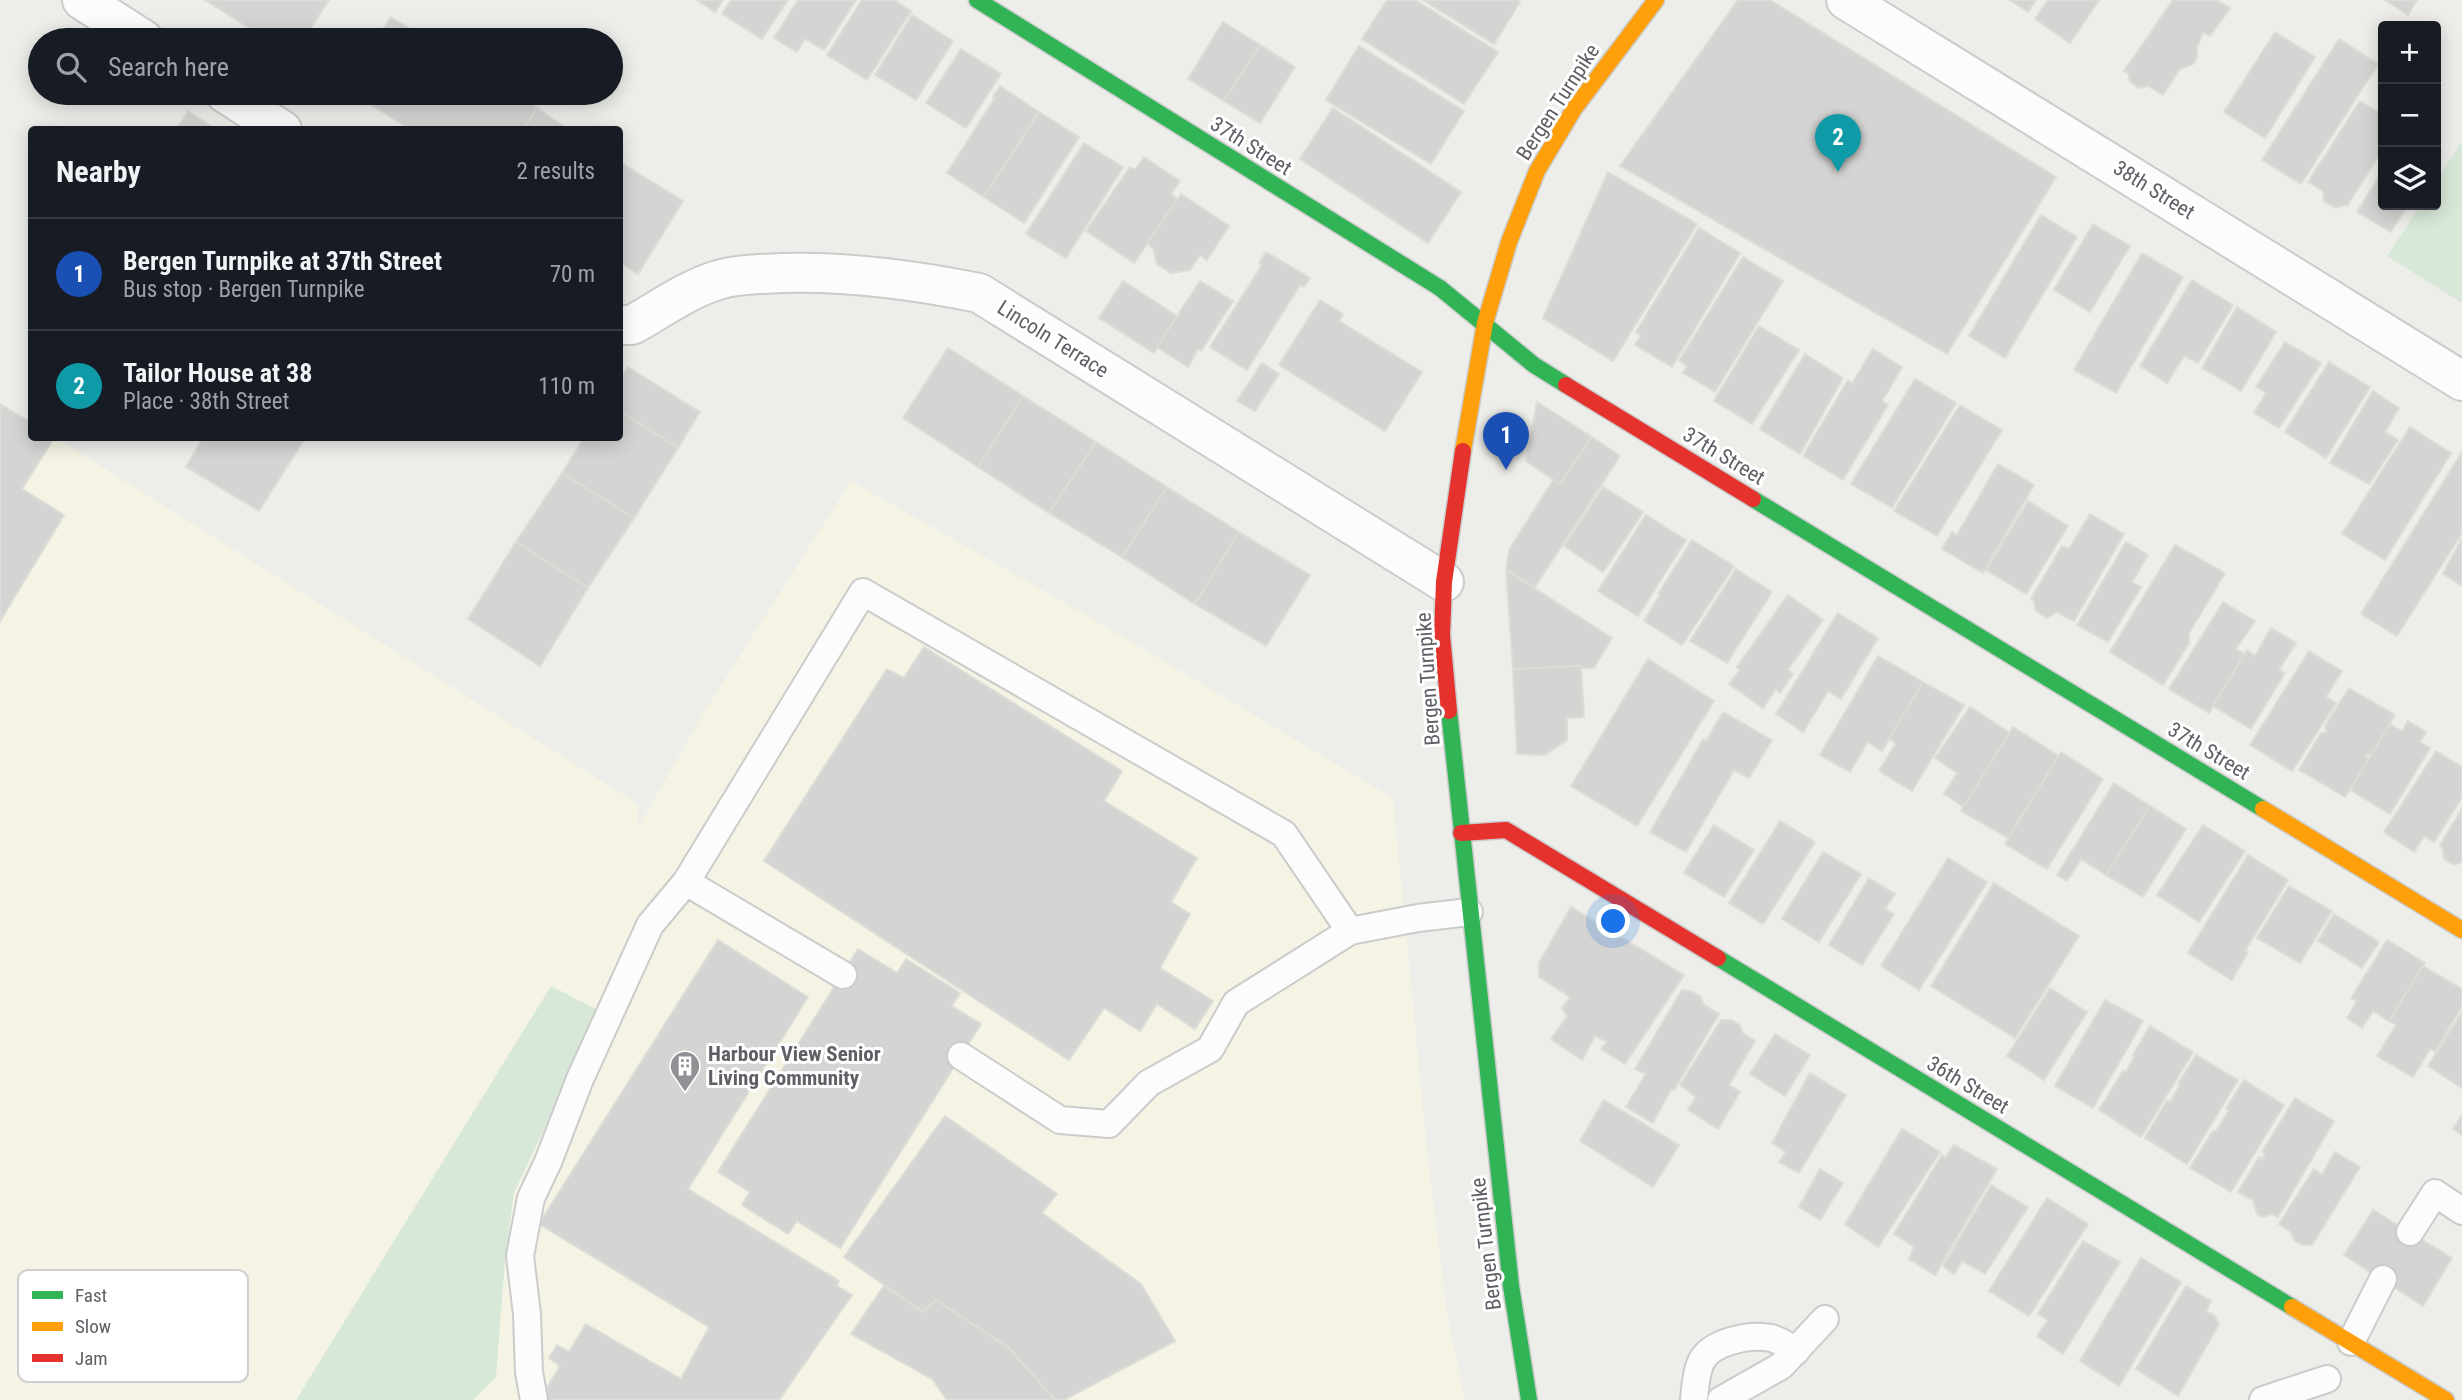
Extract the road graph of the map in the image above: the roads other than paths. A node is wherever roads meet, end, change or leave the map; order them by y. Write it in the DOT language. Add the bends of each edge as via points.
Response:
graph roads {
  1 [pos="82,0"];
  2 [pos="977,0"];
  3 [pos="1656,0"];
  4 [pos="1846,0"];
  5 [pos="125,28"];
  6 [pos="243,105"];
  7 [pos="276,126"];
  8 [pos="1485,323"];
  9 [pos="623,325"];
  10 [pos="2462,381"];
  11 [pos="1444,582"];
  12 [pos="1461,833"];
  13 [pos="687,882"];
  14 [pos="1469,912"];
  15 [pos="2462,930"];
  16 [pos="1350,931"];
  17 [pos="843,975"];
  18 [pos="961,1056"];
  19 [pos="2462,1211"];
  20 [pos="2410,1232"];
  21 [pos="2382,1279"];
  22 [pos="1825,1319"];
  23 [pos="2351,1342"];
  24 [pos="1796,1351"];
  25 [pos="2327,1379"];
  26 [pos="534,1400"];
  27 [pos="1529,1400"];
  28 [pos="1695,1400"];
  29 [pos="1721,1400"];
  30 [pos="2263,1400"];
  31 [pos="2446,1400"];
  1 -- 5 [label="street"];
  2 -- 8 [label="street, 37th Street" via="1440,288"];
  3 -- 8 [label="street, Bergen Turnpike" via="1574,109 1537,171 1509,242"];
  4 -- 10 [label="street, 38th Street"];
  6 -- 7 [label="street"];
  8 -- 11 [label="street, Bergen Turnpike"];
  8 -- 15 [label="street, 37th Street" via="1534,365"];
  9 -- 11 [label="street, Lincoln Terrace" via="632,325 717,281 754,274 867,276 979,293"];
  11 -- 12 [label="street, Bergen Turnpike" via="1442,635"];
  12 -- 14 [label="street, Bergen Turnpike"];
  12 -- 23 [label="street, 36th Street" via="1506,830"];
  13 -- 16 [label="lane" via="863,592 1284,834"];
  13 -- 17 [label="lane"];
  13 -- 26 [label="lane" via="650,925 531,1198 520,1256"];
  14 -- 16 [label="lane"];
  14 -- 27 [label="street, Bergen Turnpike" via="1511,1286"];
  16 -- 18 [label="lane" via="1236,1003 1210,1048 1149,1083 1109,1124 1060,1120"];
  19 -- 20 [label="lane" via="2435,1194"];
  21 -- 23 [label="lane"];
  22 -- 24 [label="lane"];
  23 -- 31 [label="street, 36th Street"];
  24 -- 28 [label="lane" via="1772,1338 1736,1339 1720,1345 1702,1361"];
  24 -- 29 [label="lane" via="1781,1366"];
  25 -- 30 [label="lane"];
}
